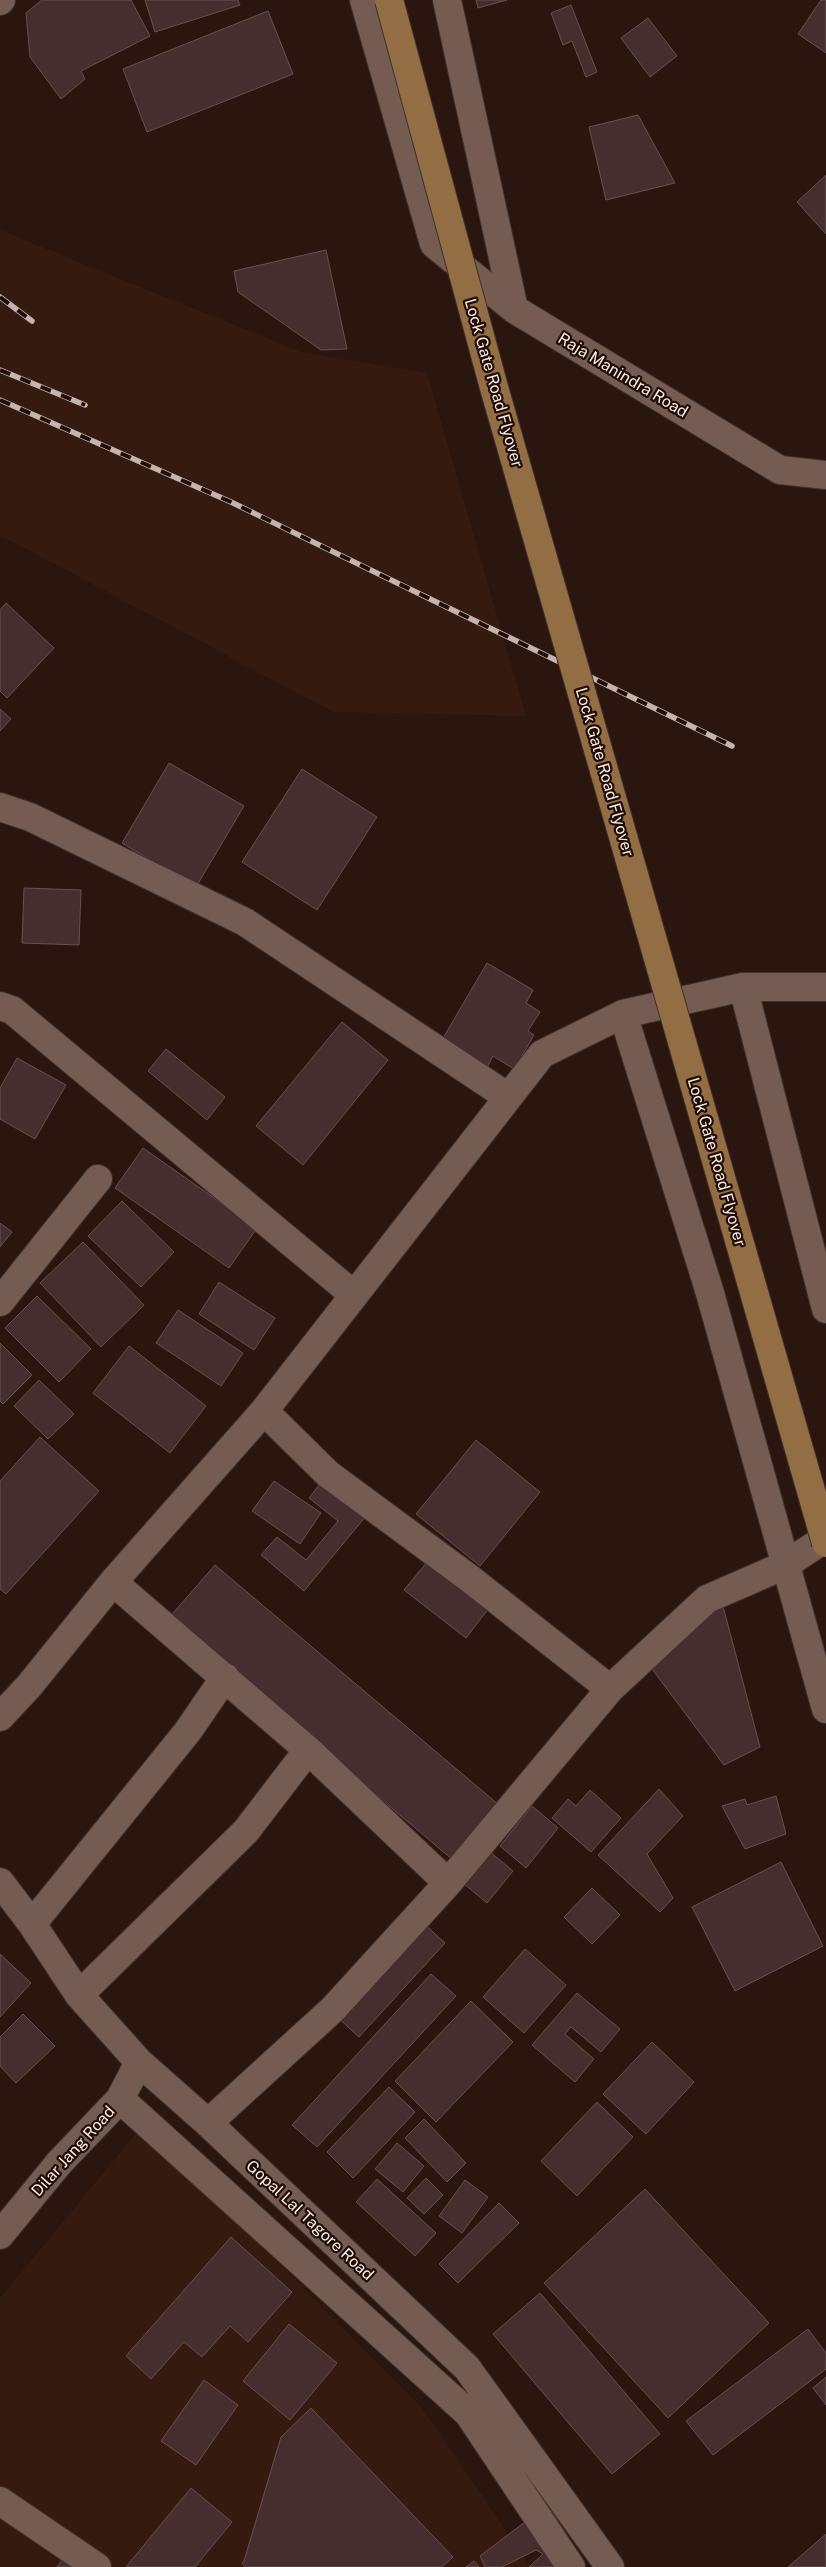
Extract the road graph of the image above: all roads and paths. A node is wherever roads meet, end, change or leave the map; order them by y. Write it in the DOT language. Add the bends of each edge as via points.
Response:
graph roads {
  1 [pos="364,0"];
  2 [pos="389,0"];
  3 [pos="446,0"];
  4 [pos="514,309"];
  5 [pos="826,475"];
  6 [pos="0,807"];
  7 [pos="744,987"];
  8 [pos="826,987"];
  9 [pos="0,1006"];
  10 [pos="623,1014"];
  11 [pos="508,1097"];
  12 [pos="98,1180"];
  13 [pos="354,1295"];
  14 [pos="0,1302"];
  15 [pos="826,1309"];
  16 [pos="264,1411"];
  17 [pos="826,1538"];
  18 [pos="826,1543"];
  19 [pos="785,1565"];
  20 [pos="113,1582"];
  21 [pos="225,1677"];
  22 [pos="610,1689"];
  23 [pos="826,1709"];
  24 [pos="0,1717"];
  25 [pos="308,1750"];
  26 [pos="0,1882"];
  27 [pos="448,1883"];
  28 [pos="32,1924"];
  29 [pos="79,1996"];
  30 [pos="139,2062"];
  31 [pos="120,2099"];
  32 [pos="208,2123"];
  33 [pos="0,2235"];
  34 [pos="0,2501"];
  35 [pos="97,2567"];
  36 [pos="572,2567"];
  37 [pos="610,2567"];
  1 -- 4 [label="street, Raja Manindra Road" via="434,244"];
  2 -- 18 [label="main road, Lock Gate Road Flyover, bridge" via="493,384"];
  3 -- 4 [label="street"];
  4 -- 5 [label="street, Raja Manindra Road" via="780,470"];
  6 -- 11 [label="street" via="30,817 245,922"];
  7 -- 8 [label="street"];
  7 -- 10 [label="street"];
  7 -- 15 [label="street"];
  9 -- 13 [label="street" via="12,1010"];
  10 -- 11 [label="street" via="542,1054"];
  10 -- 19 [label="street" via="710,1293"];
  11 -- 13 [label="street"];
  12 -- 14 [label="street"];
  13 -- 16 [label="street"];
  16 -- 20 [label="street"];
  16 -- 22 [label="street" via="328,1474 469,1578"];
  17 -- 19 [label="street"];
  19 -- 22 [label="street" via="707,1600"];
  19 -- 23 [label="street"];
  20 -- 21 [label="street"];
  20 -- 24 [label="street"];
  21 -- 25 [label="street"];
  21 -- 28 [label="street" via="188,1732"];
  22 -- 27 [label="street"];
  25 -- 27 [label="street"];
  25 -- 29 [label="street" via="246,1830"];
  26 -- 28 [label="street, Gopal Lal Tagore Road"];
  27 -- 32 [label="street" via="333,2009"];
  28 -- 29 [label="street, Gopal Lal Tagore Road"];
  29 -- 30 [label="street, Gopal Lal Tagore Road"];
  30 -- 31 [label="street, Dilar Jang Road"];
  30 -- 32 [label="street, Gopal Lal Tagore Road"];
  31 -- 33 [label="street, Dilar Jang Road" via="59,2163"];
  31 -- 36 [label="street" via="468,2413"];
  32 -- 37 [label="street, Gopal Lal Tagore Road" via="467,2368"];
  34 -- 35 [label="street"];
}
